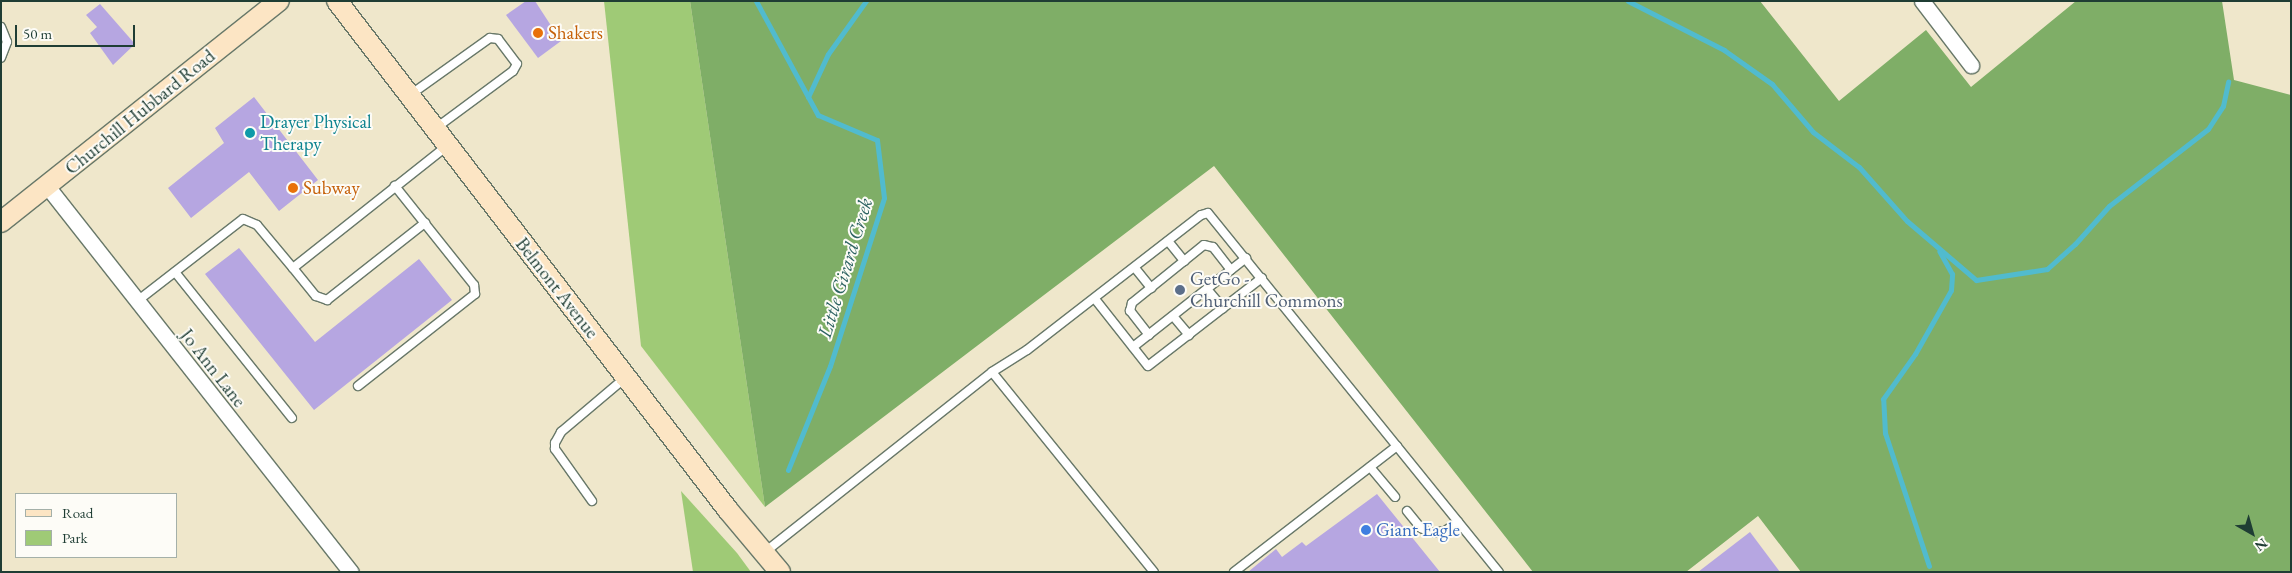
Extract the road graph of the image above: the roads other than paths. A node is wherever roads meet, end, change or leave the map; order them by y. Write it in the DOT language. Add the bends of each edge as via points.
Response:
graph roads {
  1 [pos="279,1"];
  2 [pos="337,1"];
  3 [pos="1922,1"];
  4 [pos="1,27"];
  5 [pos="1,58"];
  6 [pos="1971,65"];
  7 [pos="410,96"];
  8 [pos="435,129"];
  9 [pos="447,146"];
  10 [pos="47,186"];
  11 [pos="395,186"];
  12 [pos="1,222"];
  13 [pos="425,223"];
  14 [pos="1168,241"];
  15 [pos="1246,258"];
  16 [pos="1184,261"];
  17 [pos="293,268"];
  18 [pos="1134,268"];
  19 [pos="1231,270"];
  20 [pos="175,272"];
  21 [pos="1262,278"];
  22 [pos="1151,288"];
  23 [pos="1207,289"];
  24 [pos="1095,299"];
  25 [pos="136,302"];
  26 [pos="1223,308"];
  27 [pos="1173,316"];
  28 [pos="1150,334"];
  29 [pos="1188,335"];
  30 [pos="1133,347"];
  31 [pos="992,372"];
  32 [pos="626,377"];
  33 [pos="358,386"];
  34 [pos="292,418"];
  35 [pos="1397,446"];
  36 [pos="1370,466"];
  37 [pos="1395,497"];
  38 [pos="592,501"];
  39 [pos="1407,511"];
  40 [pos="1458,522"];
  41 [pos="765,552"];
  42 [pos="351,572"];
  43 [pos="780,572"];
  44 [pos="1154,572"];
  45 [pos="1234,572"];
  46 [pos="1499,572"];
  1 -- 10 [label="main road, Churchill Hubbard Road"];
  2 -- 7 [label="main road, Belmont Avenue"];
  3 -- 6 [label="street"];
  4 -- 5 [label="lane" via="7,42"];
  7 -- 8 [label="main road, Belmont Avenue"];
  7 -- 8 [label="lane" via="490,38 498,39 517,64 513,71"];
  8 -- 9 [label="main road, Belmont Avenue"];
  9 -- 11 [label="lane"];
  9 -- 32 [label="main road, Belmont Avenue"];
  10 -- 12 [label="main road, Churchill Hubbard Road"];
  10 -- 25 [label="street, Jo Ann Lane"];
  11 -- 13 [label="lane"];
  11 -- 17 [label="lane"];
  13 -- 17 [label="lane" via="327,300 316,296"];
  13 -- 33 [label="lane" via="474,285 474,294"];
  14 -- 15 [label="lane" via="1208,213"];
  14 -- 16 [label="lane"];
  14 -- 18 [label="lane"];
  15 -- 19 [label="lane"];
  15 -- 21 [label="lane"];
  16 -- 19 [label="lane" via="1209,244"];
  16 -- 22 [label="lane"];
  17 -- 20 [label="lane" via="257,224 243,219"];
  18 -- 22 [label="lane"];
  18 -- 24 [label="lane"];
  19 -- 23 [label="lane"];
  20 -- 25 [label="lane"];
  20 -- 34 [label="lane"];
  21 -- 26 [label="lane"];
  21 -- 35 [label="lane"];
  22 -- 28 [label="lane" via="1130,307"];
  23 -- 26 [label="lane"];
  23 -- 27 [label="lane"];
  24 -- 30 [label="lane"];
  24 -- 31 [label="lane"];
  25 -- 42 [label="street, Jo Ann Lane"];
  26 -- 29 [label="lane"];
  27 -- 28 [label="lane"];
  27 -- 29 [label="lane"];
  28 -- 30 [label="lane"];
  29 -- 30 [label="lane" via="1148,366"];
  31 -- 41 [label="lane"];
  31 -- 44 [label="lane"];
  32 -- 38 [label="lane" via="561,432 555,443 555,449"];
  32 -- 41 [label="main road, Belmont Avenue" via="728,510"];
  35 -- 36 [label="lane"];
  35 -- 40 [label="lane"];
  36 -- 37 [label="lane"];
  36 -- 45 [label="lane"];
  39 -- 40 [label="lane" via="1421,528 1432,533 1445,531"];
  40 -- 46 [label="lane"];
  41 -- 43 [label="main road, Belmont Avenue"];
}
